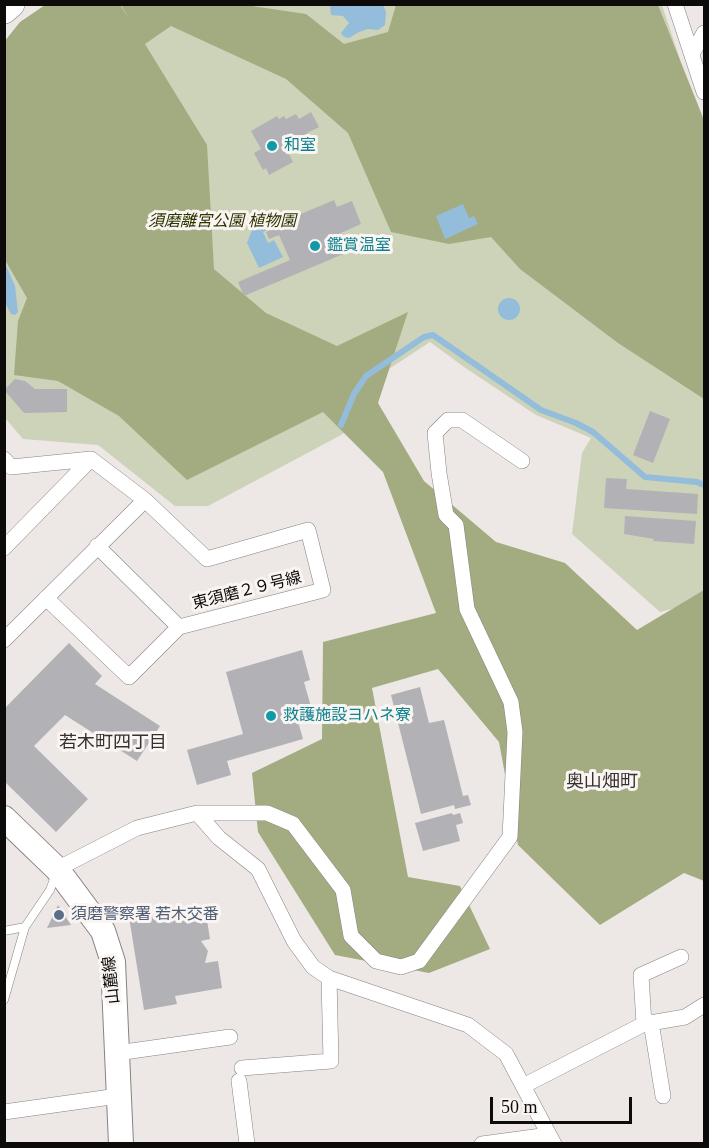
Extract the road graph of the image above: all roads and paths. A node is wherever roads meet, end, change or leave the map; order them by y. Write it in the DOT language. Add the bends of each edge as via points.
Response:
graph roads {
  1 [pos="11,4"];
  2 [pos="675,4"];
  3 [pos="4,10"];
  4 [pos="705,33"];
  5 [pos="692,54"];
  6 [pos="705,92"];
  7 [pos="4,459"];
  8 [pos="91,459"];
  9 [pos="522,461"];
  10 [pos="145,500"];
  11 [pos="97,546"];
  12 [pos="4,548"];
  13 [pos="46,598"];
  14 [pos="179,627"];
  15 [pos="4,640"];
  16 [pos="197,813"];
  17 [pos="4,818"];
  18 [pos="57,869"];
  19 [pos="25,927"];
  20 [pos="4,931"];
  21 [pos="681,957"];
  22 [pos="329,978"];
  23 [pos="4,1000"];
  24 [pos="705,1005"];
  25 [pos="648,1023"];
  26 [pos="230,1037"];
  27 [pos="117,1053"];
  28 [pos="523,1086"];
  29 [pos="118,1095"];
  30 [pos="663,1096"];
  31 [pos="4,1112"];
  32 [pos="552,1139"];
  33 [pos="121,1143"];
  34 [pos="247,1143"];
  35 [pos="482,1143"];
  1 -- 3 [label="highway"];
  2 -- 5 [label="street"];
  4 -- 5 [label="street"];
  5 -- 6 [label="street"];
  7 -- 8 [label="street" via="11,467"];
  8 -- 10 [label="street"];
  8 -- 12 [label="street"];
  9 -- 16 [label="street" via="462,420 448,420 435,433 446,515 456,525 467,609 511,702 515,732 510,837 419,961 401,967 376,961 351,936 343,890 293,824 267,813"];
  10 -- 11 [label="street"];
  10 -- 14 [label="street, 東須磨２９号線" via="207,559 308,530 323,590"];
  11 -- 13 [label="street"];
  11 -- 14 [label="street"];
  13 -- 14 [label="street" via="129,677"];
  13 -- 15 [label="street"];
  16 -- 18 [label="street" via="136,828"];
  16 -- 22 [label="street" via="219,838 258,869 294,942 313,967"];
  17 -- 18 [label="main road, 山麓線"];
  18 -- 19 [label="lane" via="50,890"];
  18 -- 27 [label="main road, 山麓線" via="103,931 110,952"];
  19 -- 20 [label="lane"];
  19 -- 23 [label="lane"];
  21 -- 25 [label="street" via="641,975"];
  22 -- 28 [label="street" via="468,1025 506,1054"];
  22 -- 34 [label="street" via="331,1061 240,1075"];
  24 -- 25 [label="street" via="685,1017"];
  25 -- 28 [label="street"];
  25 -- 30 [label="street"];
  26 -- 27 [label="street"];
  27 -- 29 [label="main road, 山麓線"];
  28 -- 32 [label="street"];
  29 -- 31 [label="street"];
  29 -- 33 [label="main road, 山麓線"];
  32 -- 35 [label="street"];
}
